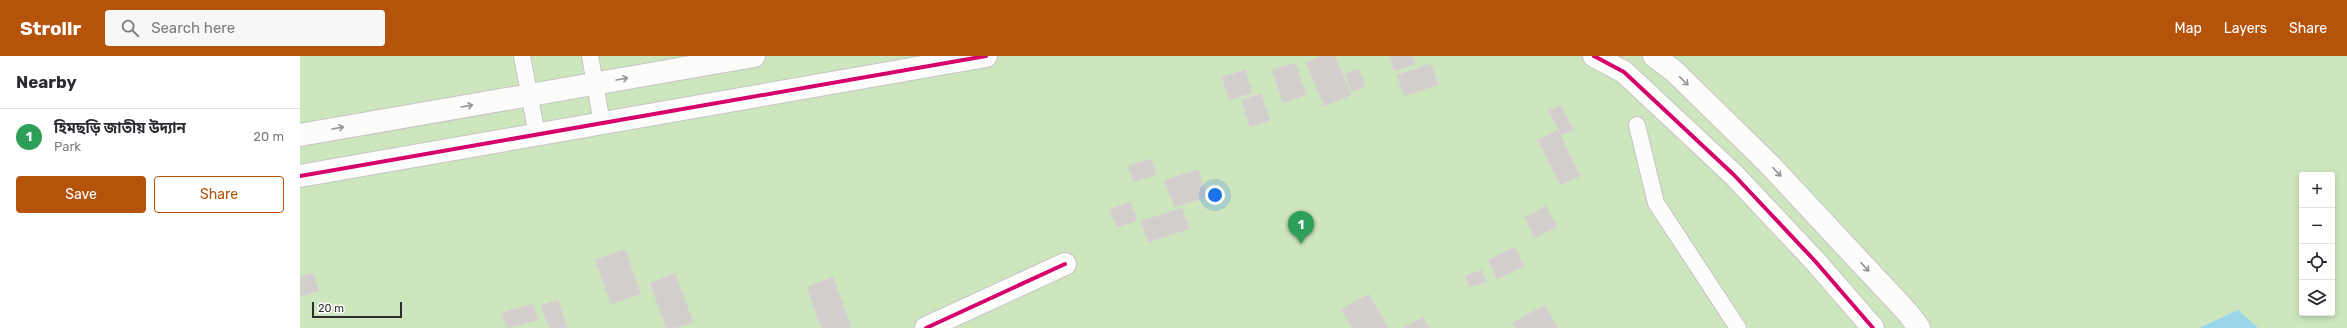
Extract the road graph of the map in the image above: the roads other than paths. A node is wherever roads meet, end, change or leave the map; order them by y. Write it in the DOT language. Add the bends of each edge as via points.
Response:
graph roads {
  1 [pos="522,56"];
  2 [pos="590,56"];
  3 [pos="754,56"];
  4 [pos="986,56"];
  5 [pos="1594,56"];
  6 [pos="1654,56"];
  7 [pos="926,61"];
  8 [pos="595,84"];
  9 [pos="530,95"];
  10 [pos="602,123"];
  11 [pos="1637,125"];
  12 [pos="300,135"];
  13 [pos="537,135"];
  14 [pos="300,176"];
  15 [pos="1066,264"];
  16 [pos="926,328"];
  17 [pos="1738,328"];
  18 [pos="1873,328"];
  19 [pos="1918,328"];
  1 -- 9 [label="lane"];
  2 -- 8 [label="lane"];
  8 -- 3 [label="street, one-way"];
  4 -- 7 [label="street"];
  5 -- 18 [label="street" via="1624,72 1734,175 1815,260"];
  6 -- 19 [label="street, one-way" via="1674,71 1768,162 1908,313"];
  7 -- 10 [label="street"];
  8 -- 9 [label="street"];
  8 -- 10 [label="lane"];
  12 -- 9 [label="street, one-way"];
  9 -- 13 [label="lane"];
  10 -- 13 [label="street"];
  11 -- 17 [label="lane" via="1656,203"];
  13 -- 14 [label="street"];
  15 -- 16 [label="street"];
}
